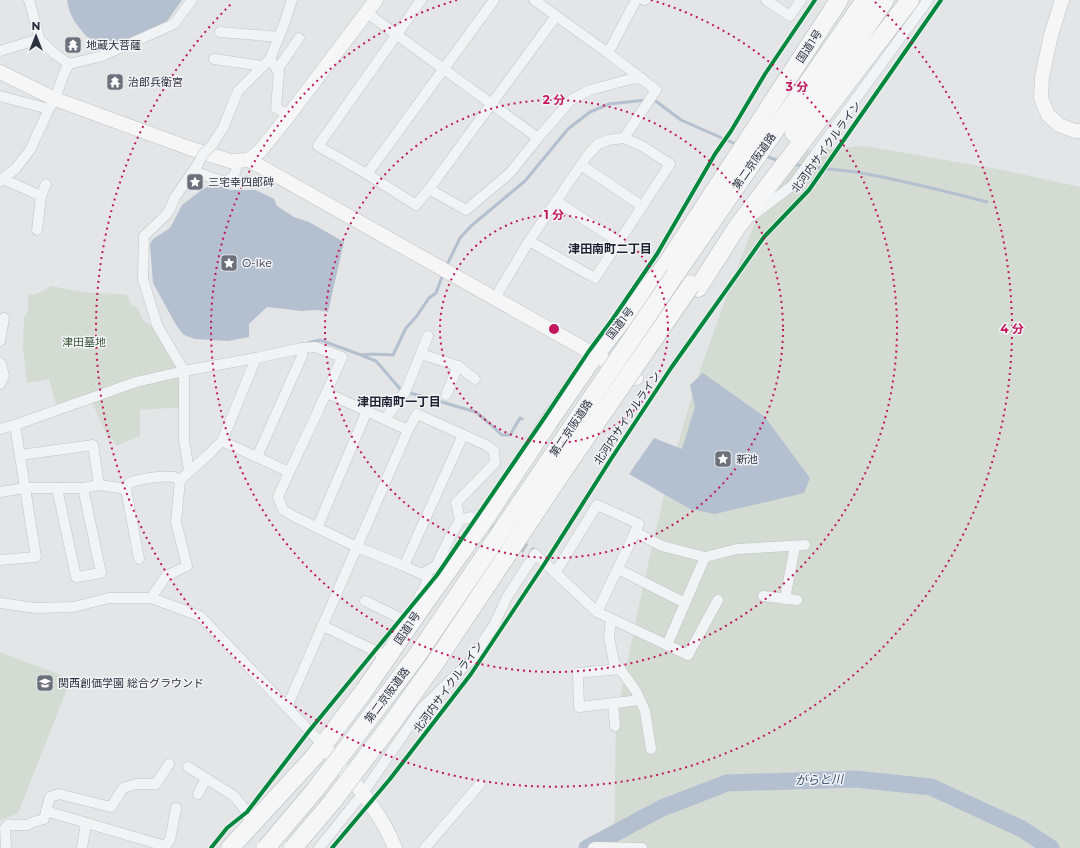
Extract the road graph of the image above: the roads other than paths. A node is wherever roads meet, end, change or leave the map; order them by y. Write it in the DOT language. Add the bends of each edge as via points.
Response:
graph roads {
  1 [pos="30,0"];
  2 [pos="192,0"];
  3 [pos="292,0"];
  4 [pos="376,0"];
  5 [pos="421,0"];
  6 [pos="494,0"];
  7 [pos="534,0"];
  8 [pos="636,0"];
  9 [pos="766,0"];
  10 [pos="801,0"];
  11 [pos="839,0"];
  12 [pos="865,0"];
  13 [pos="885,0"];
  14 [pos="910,0"];
  15 [pos="928,0"];
  16 [pos="1062,0"];
  17 [pos="367,12"];
  18 [pos="556,16"];
  19 [pos="220,32"];
  20 [pos="396,34"];
  21 [pos="279,37"];
  22 [pos="299,38"];
  23 [pos="39,39"];
  24 [pos="0,51"];
  25 [pos="608,54"];
  26 [pos="214,58"];
  27 [pos="266,62"];
  28 [pos="69,64"];
  29 [pos="444,69"];
  30 [pos="277,70"];
  31 [pos="0,72"];
  32 [pos="642,78"];
  33 [pos="0,96"];
  34 [pos="52,104"];
  35 [pos="491,104"];
  36 [pos="289,115"];
  37 [pos="1080,131"];
  38 [pos="538,138"];
  39 [pos="624,138"];
  40 [pos="243,160"];
  41 [pos="581,165"];
  42 [pos="367,174"];
  43 [pos="1,180"];
  44 [pos="188,180"];
  45 [pos="46,184"];
  46 [pos="429,190"];
  47 [pos="41,196"];
  48 [pos="556,201"];
  49 [pos="642,206"];
  50 [pos="737,227"];
  51 [pos="37,230"];
  52 [pos="528,241"];
  53 [pos="619,242"];
  54 [pos="694,286"];
  55 [pos="494,298"];
  56 [pos="4,318"];
  57 [pos="428,336"];
  58 [pos="0,340"];
  59 [pos="302,348"];
  60 [pos="421,354"];
  61 [pos="595,355"];
  62 [pos="256,358"];
  63 [pos="0,363"];
  64 [pos="458,366"];
  65 [pos="184,371"];
  66 [pos="636,378"];
  67 [pos="475,379"];
  68 [pos="0,384"];
  69 [pos="328,393"];
  70 [pos="446,395"];
  71 [pos="367,411"];
  72 [pos="385,419"];
  73 [pos="15,425"];
  74 [pos="0,428"];
  75 [pos="408,430"];
  76 [pos="463,435"];
  77 [pos="222,441"];
  78 [pos="20,455"];
  79 [pos="258,458"];
  80 [pos="189,471"];
  81 [pos="289,472"];
  82 [pos="180,480"];
  83 [pos="100,485"];
  84 [pos="25,488"];
  85 [pos="57,488"];
  86 [pos="83,488"];
  87 [pos="126,489"];
  88 [pos="0,492"];
  89 [pos="471,517"];
  90 [pos="460,520"];
  91 [pos="317,528"];
  92 [pos="636,532"];
  93 [pos="357,547"];
  94 [pos="705,557"];
  95 [pos="139,559"];
  96 [pos="0,560"];
  97 [pos="404,566"];
  98 [pos="618,569"];
  99 [pos="427,571"];
  100 [pos="555,573"];
  101 [pos="763,596"];
  102 [pos="151,598"];
  103 [pos="785,599"];
  104 [pos="718,600"];
  105 [pos="797,600"];
  106 [pos="365,601"];
  107 [pos="0,603"];
  108 [pos="685,603"];
  109 [pos="424,604"];
  110 [pos="597,612"];
  111 [pos="611,619"];
  112 [pos="404,620"];
  113 [pos="322,626"];
  114 [pos="667,645"];
  115 [pos="384,655"];
  116 [pos="620,669"];
  117 [pos="640,700"];
  118 [pos="613,704"];
  119 [pos="287,707"];
  120 [pos="615,726"];
  121 [pos="322,744"];
  122 [pos="651,749"];
  123 [pos="169,764"];
  124 [pos="188,767"];
  125 [pos="206,779"];
  126 [pos="480,784"];
  127 [pos="363,793"];
  128 [pos="198,794"];
  129 [pos="176,808"];
  130 [pos="46,811"];
  131 [pos="249,819"];
  132 [pos="86,823"];
  133 [pos="165,847"];
  134 [pos="6,848"];
  135 [pos="82,848"];
  136 [pos="222,848"];
  137 [pos="230,848"];
  138 [pos="266,848"];
  139 [pos="293,848"];
  140 [pos="303,848"];
  141 [pos="319,848"];
  142 [pos="395,848"];
  143 [pos="425,848"];
  144 [pos="593,848"];
  145 [pos="642,848"];
  1 -- 23 [label="street"];
  2 -- 28 [label="street" via="174,24 102,56"];
  3 -- 21 [label="street"];
  4 -- 17 [label="street"];
  5 -- 20 [label="street"];
  6 -- 29 [label="street"];
  7 -- 18 [label="street"];
  8 -- 25 [label="street"];
  9 -- 10 [label="street" via="790,16"];
  11 -- 61 [label="highway, 国道1号" via="666,264"];
  12 -- 138 [label="highway, 第二京阪道路, bridge" via="675,274 418,654 314,790"];
  13 -- 54 [label="highway, 第二京阪道路"];
  14 -- 50 [label="highway"];
  15 -- 50 [label="street" via="793,185"];
  16 -- 37 [label="street" via="1042,77 1041,98 1048,115 1059,125"];
  17 -- 20 [label="street"];
  17 -- 36 [label="street"];
  18 -- 25 [label="street"];
  18 -- 35 [label="street"];
  19 -- 21 [label="street"];
  20 -- 29 [label="street"];
  20 -- 42 [label="street" via="318,146"];
  21 -- 27 [label="street"];
  22 -- 30 [label="street"];
  23 -- 24 [label="street"];
  23 -- 28 [label="street"];
  25 -- 32 [label="street"];
  26 -- 27 [label="street"];
  27 -- 30 [label="street"];
  27 -- 44 [label="street, bridge" via="238,91 223,128 203,154"];
  28 -- 34 [label="street"];
  29 -- 35 [label="street"];
  29 -- 42 [label="street"];
  30 -- 36 [label="street" via="276,108"];
  31 -- 34 [label="street"];
  32 -- 38 [label="street" via="631,78 590,90 571,100"];
  32 -- 39 [label="street" via="656,90"];
  33 -- 34 [label="street"];
  34 -- 40 [label="street" via="230,161"];
  34 -- 43 [label="street" via="30,150 16,168"];
  35 -- 38 [label="street"];
  35 -- 46 [label="street"];
  36 -- 40 [label="street" via="260,151"];
  38 -- 46 [label="street" via="510,173 466,210"];
  39 -- 41 [label="street" via="598,144"];
  39 -- 49 [label="street" via="670,164"];
  40 -- 44 [label="street" via="234,176 226,182 199,173"];
  40 -- 55 [label="street"];
  41 -- 48 [label="street"];
  41 -- 49 [label="street"];
  42 -- 46 [label="street" via="416,206"];
  43 -- 47 [label="street"];
  44 -- 65 [label="street" via="166,215 144,236 142,279 157,325"];
  45 -- 47 [label="street"];
  47 -- 51 [label="street"];
  48 -- 52 [label="street"];
  48 -- 53 [label="street"];
  49 -- 53 [label="street"];
  50 -- 54 [label="highway"];
  52 -- 53 [label="street" via="595,278"];
  52 -- 55 [label="street"];
  54 -- 66 [label="highway"];
  54 -- 139 [label="highway, 第二京阪道路, bridge" via="568,465 435,663 332,802"];
  55 -- 61 [label="street"];
  56 -- 58 [label="street"];
  57 -- 60 [label="street"];
  59 -- 62 [label="street"];
  59 -- 69 [label="street" via="315,347 342,358"];
  59 -- 79 [label="street" via="302,356"];
  60 -- 64 [label="street"];
  60 -- 72 [label="street" via="405,392"];
  61 -- 66 [label="street"];
  61 -- 109 [label="highway, 国道1号" via="485,519"];
  62 -- 65 [label="street"];
  62 -- 77 [label="street"];
  63 -- 68 [label="street" via="4,376"];
  64 -- 67 [label="street"];
  64 -- 70 [label="street"];
  65 -- 73 [label="street" via="136,382"];
  65 -- 80 [label="street" via="184,440"];
  66 -- 140 [label="highway" via="399,727"];
  69 -- 71 [label="street"];
  69 -- 81 [label="street"];
  71 -- 72 [label="street"];
  71 -- 91 [label="street"];
  72 -- 75 [label="street"];
  73 -- 74 [label="street"];
  73 -- 78 [label="street"];
  75 -- 76 [label="street" via="417,414"];
  75 -- 93 [label="street"];
  76 -- 90 [label="street" via="494,451 495,463 456,503"];
  76 -- 97 [label="street"];
  77 -- 79 [label="street"];
  77 -- 80 [label="street"];
  78 -- 83 [label="street" via="93,445"];
  78 -- 84 [label="street"];
  79 -- 81 [label="street"];
  80 -- 82 [label="street"];
  81 -- 91 [label="street" via="278,497 283,510"];
  82 -- 87 [label="street" via="174,477 156,477 129,483"];
  82 -- 102 [label="street" via="176,522 187,566 166,576"];
  83 -- 86 [label="street"];
  83 -- 87 [label="street"];
  84 -- 85 [label="street"];
  84 -- 88 [label="street"];
  84 -- 96 [label="street" via="36,557"];
  85 -- 86 [label="street"];
  85 -- 86 [label="street" via="76,577 101,573"];
  87 -- 95 [label="street"];
  89 -- 90 [label="street"];
  90 -- 99 [label="street" via="436,566"];
  91 -- 93 [label="street"];
  92 -- 94 [label="street" via="662,546"];
  92 -- 98 [label="street"];
  92 -- 100 [label="street" via="639,524 597,505"];
  93 -- 97 [label="street"];
  93 -- 113 [label="street"];
  94 -- 103 [label="street" via="736,549 800,545"];
  94 -- 108 [label="street"];
  97 -- 99 [label="street" via="422,574"];
  98 -- 108 [label="street"];
  98 -- 110 [label="street"];
  99 -- 112 [label="street" via="423,593"];
  100 -- 110 [label="street"];
  100 -- 127 [label="street" via="535,554 470,661 422,709"];
  101 -- 103 [label="street"];
  102 -- 107 [label="street" via="109,598 72,607 36,608"];
  102 -- 119 [label="street" via="200,616"];
  103 -- 105 [label="street"];
  104 -- 114 [label="street" via="688,655"];
  106 -- 112 [label="street"];
  108 -- 114 [label="street"];
  109 -- 115 [label="street" via="411,617"];
  109 -- 121 [label="highway, 国道1号" via="364,691"];
  110 -- 111 [label="street"];
  111 -- 114 [label="street"];
  111 -- 116 [label="street" via="609,637 614,663"];
  112 -- 115 [label="street" via="385,645"];
  113 -- 115 [label="street"];
  113 -- 119 [label="street"];
  115 -- 121 [label="street"];
  116 -- 117 [label="street"];
  116 -- 118 [label="street" via="578,673 580,707"];
  117 -- 118 [label="street"];
  117 -- 122 [label="street" via="645,711"];
  118 -- 120 [label="street"];
  119 -- 121 [label="street"];
  121 -- 127 [label="street"];
  121 -- 131 [label="street"];
  121 -- 137 [label="highway, 国道1号" via="314,757"];
  123 -- 130 [label="street" via="156,784 136,784 123,788 111,807 59,794 50,797"];
  124 -- 125 [label="street"];
  125 -- 128 [label="street"];
  125 -- 131 [label="street" via="234,796 247,812"];
  126 -- 143 [label="street"];
  127 -- 141 [label="street"];
  127 -- 142 [label="street" via="390,835"];
  129 -- 133 [label="street" via="170,840"];
  130 -- 132 [label="street"];
  130 -- 134 [label="street" via="44,819 28,825 8,825 5,828"];
  131 -- 136 [label="street"];
  132 -- 133 [label="street"];
  132 -- 135 [label="street"];
  144 -- 145 [label="street"];
}
